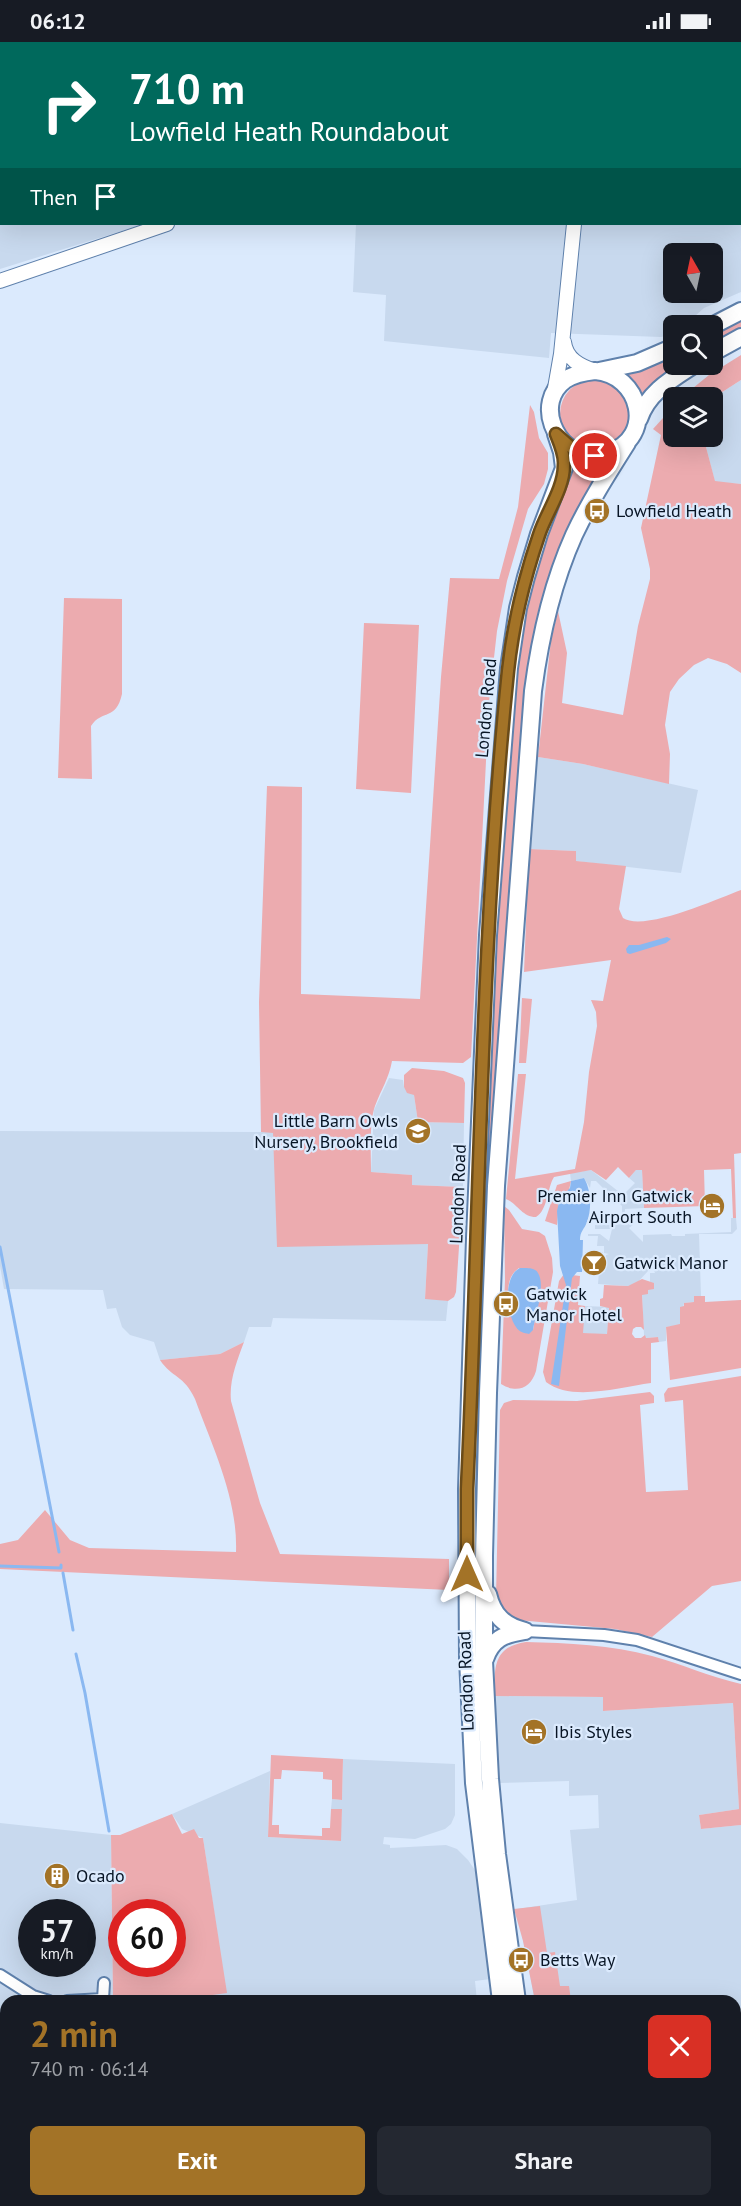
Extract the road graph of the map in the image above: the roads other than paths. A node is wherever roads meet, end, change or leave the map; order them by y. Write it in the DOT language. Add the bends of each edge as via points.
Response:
graph roads {
  1 [pos="164,225"];
  2 [pos="574,225"];
  3 [pos="0,281"];
  4 [pos="741,311"];
  5 [pos="723,320"];
  6 [pos="563,337"];
  7 [pos="741,337"];
  8 [pos="723,347"];
  9 [pos="663,352"];
  10 [pos="597,371"];
  11 [pos="680,375"];
  12 [pos="554,397"];
  13 [pos="637,424"];
  14 [pos="556,434"];
  15 [pos="627,443"];
  16 [pos="484,1556"];
  17 [pos="525,1631"];
  18 [pos="484,1661"];
  19 [pos="741,1674"];
  20 [pos="0,1975"];
  21 [pos="104,1983"];
  22 [pos="31,1995"];
  23 [pos="103,1995"];
  24 [pos="500,1995"];
  25 [pos="516,1995"];
  1 -- 3 [label="street"];
  2 -- 6 [label="street"];
  4 -- 5 [label="main road"];
  6 -- 10 [label="street" via="570,357"];
  6 -- 12 [label="street"];
  7 -- 8 [label="main road"];
  9 -- 10 [label="main road" via="637,363"];
  10 -- 12 [label="main road" via="569,378"];
  10 -- 13 [label="main road" via="610,375 628,389 637,405"];
  11 -- 13 [label="main road" via="653,394"];
  12 -- 14 [label="main road" via="551,418"];
  13 -- 15 [label="main road"];
  14 -- 15 [label="main road" via="574,450 590,456 612,452"];
  14 -- 24 [label="main road, London Road" via="564,468 526,577 508,676 488,935 475,1258 467,1489 468,1659 474,1783"];
  15 -- 16 [label="main road, London Road" via="597,491 564,559 548,612 532,691 496,1186"];
  16 -- 17 [label="main road" via="493,1610 507,1624"];
  16 -- 18 [label="main road, London Road"];
  17 -- 18 [label="main road" via="498,1639"];
  17 -- 19 [label="street" via="637,1640"];
  18 -- 25 [label="main road, London Road" via="497,1854"];
  20 -- 22 [label="street"];
  21 -- 23 [label="street"];
}
